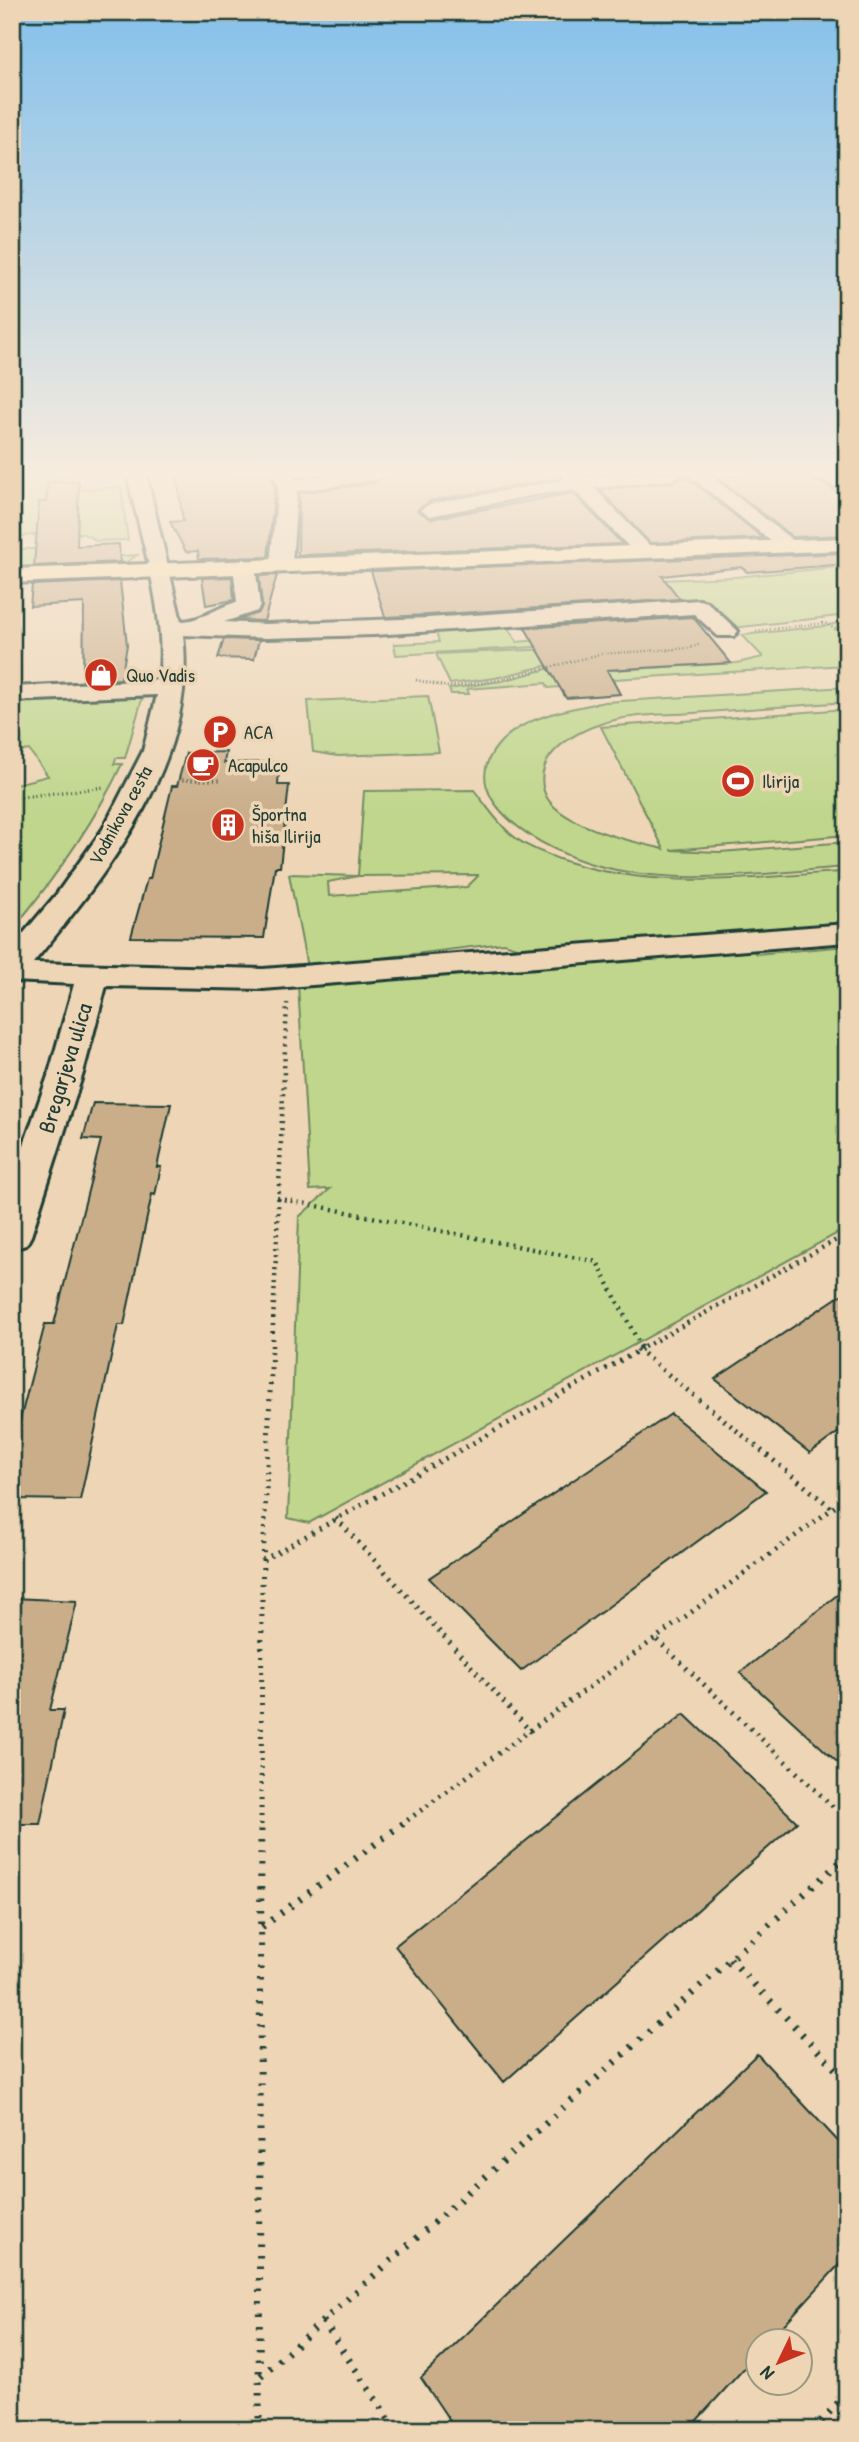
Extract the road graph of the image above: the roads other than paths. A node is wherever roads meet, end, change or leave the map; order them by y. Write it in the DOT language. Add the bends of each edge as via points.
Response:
graph roads {
  1 [pos="163,588"];
  2 [pos="247,588"];
  3 [pos="201,626"];
  4 [pos="170,628"];
  5 [pos="734,631"];
  6 [pos="171,687"];
  7 [pos="12,694"];
  8 [pos="847,933"];
  9 [pos="12,969"];
  10 [pos="92,976"];
  11 [pos="12,1236"];
  1 -- 4 [label="street, Vodnikova cesta"];
  2 -- 3 [label="street" via="249,606"];
  3 -- 4 [label="street"];
  3 -- 5 [label="street" via="263,631 503,622 699,607"];
  4 -- 6 [label="street, Vodnikova cesta"];
  6 -- 7 [label="street"];
  6 -- 9 [label="street, Vodnikova cesta" via="148,767 113,833 53,920"];
  8 -- 10 [label="street" via="288,978"];
  9 -- 10 [label="street, Bregarjeva ulica"];
  10 -- 11 [label="street, Bregarjeva ulica" via="66,1073"];
}
